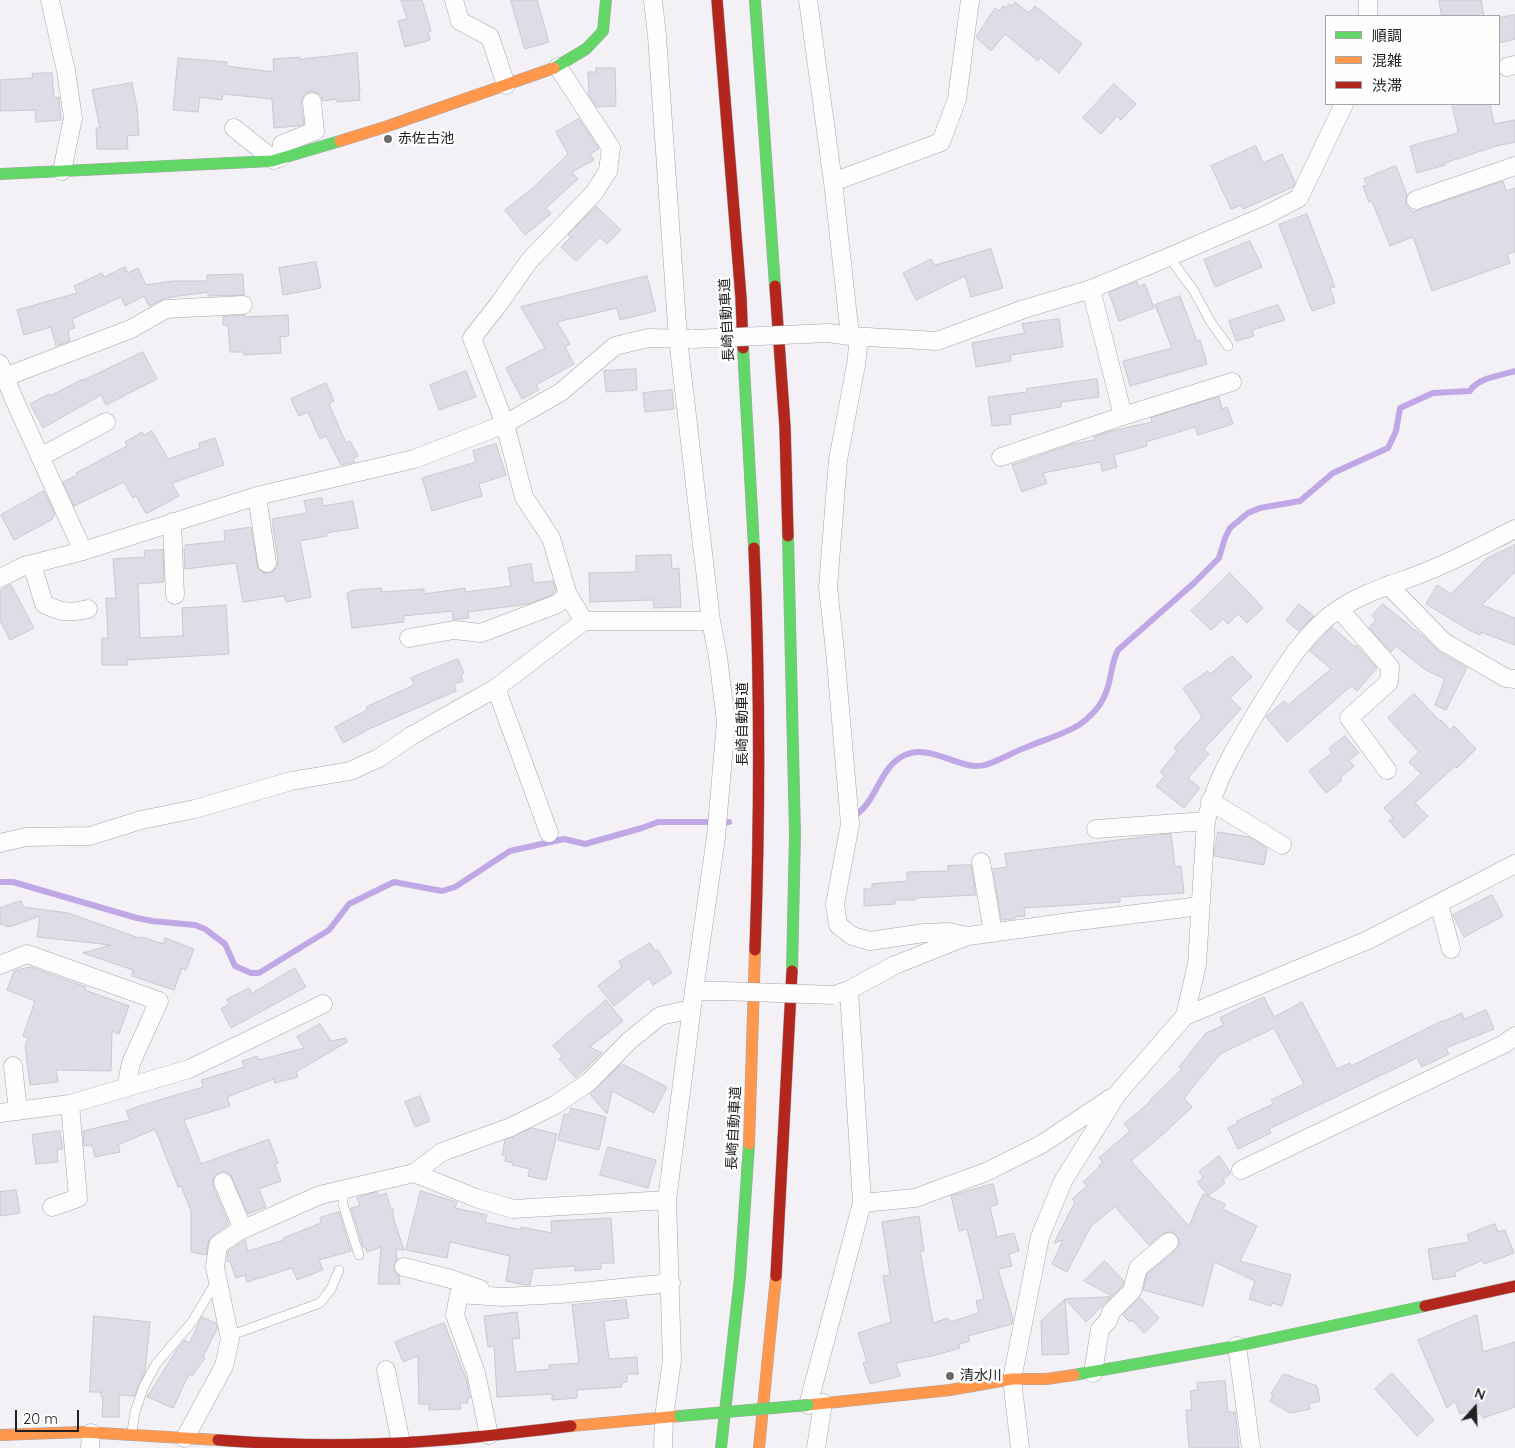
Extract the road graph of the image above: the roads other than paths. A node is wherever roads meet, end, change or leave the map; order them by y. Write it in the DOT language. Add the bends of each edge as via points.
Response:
graph roads {
  1 [pos="50,0"];
  2 [pos="454,0"];
  3 [pos="606,0"];
  4 [pos="653,0"];
  5 [pos="718,0"];
  6 [pos="755,0"];
  7 [pos="808,0"];
  8 [pos="970,0"];
  9 [pos="1368,0"];
  10 [pos="1368,15"];
  11 [pos="558,67"];
  12 [pos="506,85"];
  13 [pos="312,102"];
  14 [pos="1344,105"];
  15 [pos="234,128"];
  16 [pos="277,159"];
  17 [pos="1515,166"];
  18 [pos="62,171"];
  19 [pos="0,174"];
  20 [pos="833,182"];
  21 [pos="1416,200"];
  22 [pos="1169,258"];
  23 [pos="1091,289"];
  24 [pos="243,305"];
  25 [pos="854,336"];
  26 [pos="686,339"];
  27 [pos="1228,346"];
  28 [pos="3,370"];
  29 [pos="1232,382"];
  30 [pos="7,401"];
  31 [pos="1123,416"];
  32 [pos="106,422"];
  33 [pos="506,424"];
  34 [pos="40,457"];
  35 [pos="1001,458"];
  36 [pos="257,496"];
  37 [pos="172,522"];
  38 [pos="1515,529"];
  39 [pos="83,551"];
  40 [pos="267,563"];
  41 [pos="32,564"];
  42 [pos="0,578"];
  43 [pos="1388,586"];
  44 [pos="175,595"];
  45 [pos="568,595"];
  46 [pos="1339,609"];
  47 [pos="88,610"];
  48 [pos="584,621"];
  49 [pos="711,621"];
  50 [pos="409,638"];
  51 [pos="1515,679"];
  52 [pos="496,688"];
  53 [pos="1387,770"];
  54 [pos="1210,801"];
  55 [pos="1206,820"];
  56 [pos="1096,829"];
  57 [pos="549,833"];
  58 [pos="0,843"];
  59 [pos="1282,845"];
  60 [pos="981,862"];
  61 [pos="1515,864"];
  62 [pos="1439,904"];
  63 [pos="1200,906"];
  64 [pos="993,933"];
  65 [pos="968,936"];
  66 [pos="1451,949"];
  67 [pos="0,966"];
  68 [pos="694,991"];
  69 [pos="842,993"];
  70 [pos="323,1004"];
  71 [pos="691,1009"];
  72 [pos="1186,1016"];
  73 [pos="1515,1036"];
  74 [pos="13,1066"];
  75 [pos="126,1087"];
  76 [pos="1118,1094"];
  77 [pos="70,1104"];
  78 [pos="18,1111"];
  79 [pos="0,1113"];
  80 [pos="1241,1170"];
  81 [pos="414,1174"];
  82 [pos="224,1182"];
  83 [pos="343,1190"];
  84 [pos="667,1200"];
  85 [pos="862,1203"];
  86 [pos="52,1207"];
  87 [pos="243,1229"];
  88 [pos="1169,1242"];
  89 [pos="359,1255"];
  90 [pos="404,1267"];
  91 [pos="339,1270"];
  92 [pos="217,1279"];
  93 [pos="671,1283"];
  94 [pos="1515,1286"];
  95 [pos="503,1297"];
  96 [pos="230,1336"];
  97 [pos="1237,1346"];
  98 [pos="386,1370"];
  99 [pos="1093,1373"];
  100 [pos="1012,1379"];
  101 [pos="815,1404"];
  102 [pos="672,1417"];
  103 [pos="131,1434"];
  104 [pos="0,1435"];
  105 [pos="489,1435"];
  106 [pos="185,1438"];
  107 [pos="90,1440"];
  108 [pos="401,1442"];
  109 [pos="216,1444"];
  110 [pos="664,1448"];
  111 [pos="721,1448"];
  112 [pos="759,1448"];
  113 [pos="816,1448"];
  114 [pos="1020,1448"];
  115 [pos="1251,1448"];
  1 -- 18 [label="street" via="73,118"];
  2 -- 12 [label="street" via="460,21 490,37"];
  3 -- 11 [label="main road" via="603,31 586,49"];
  4 -- 26 [label="street"];
  5 -- 111 [label="main road, 長崎自動車道" via="741,298 757,617 758,867 749,1140 740,1277"];
  6 -- 112 [label="main road" via="785,427 795,834 793,958 775,1293"];
  7 -- 20 [label="street"];
  8 -- 20 [label="street" via="956,99 941,142"];
  9 -- 10 [label="street"];
  11 -- 12 [label="main road"];
  11 -- 33 [label="street" via="611,148 608,171 594,193 529,261 472,338"];
  12 -- 16 [label="main road"];
  13 -- 16 [label="street" via="315,131 282,144"];
  14 -- 22 [label="street" via="1299,198"];
  15 -- 16 [label="street"];
  16 -- 18 [label="main road"];
  17 -- 21 [label="street"];
  18 -- 19 [label="main road"];
  20 -- 25 [label="street"];
  22 -- 23 [label="street"];
  22 -- 27 [label="lane"];
  23 -- 25 [label="street" via="937,341"];
  23 -- 31 [label="street"];
  24 -- 28 [label="street" via="166,309 131,329"];
  25 -- 26 [label="street, bridge" via="828,333"];
  25 -- 65 [label="street" via="856,365 838,460 828,587 850,824 835,904 838,925 852,936 870,941 924,933 949,932"];
  26 -- 33 [label="street" via="648,338 615,346 561,392"];
  26 -- 49 [label="street"];
  28 -- 30 [label="street"];
  29 -- 31 [label="street"];
  30 -- 34 [label="street"];
  31 -- 35 [label="street"];
  32 -- 34 [label="street"];
  33 -- 36 [label="street" via="414,459"];
  33 -- 45 [label="street" via="524,496 551,538"];
  34 -- 39 [label="street"];
  36 -- 37 [label="street"];
  36 -- 40 [label="street"];
  37 -- 39 [label="street"];
  37 -- 44 [label="street"];
  38 -- 43 [label="street" via="1430,570"];
  39 -- 41 [label="street"];
  41 -- 42 [label="street"];
  41 -- 47 [label="street" via="44,604 70,613"];
  43 -- 46 [label="street"];
  43 -- 51 [label="street" via="1444,642 1506,678"];
  45 -- 48 [label="street"];
  45 -- 50 [label="street" via="556,604 481,633 454,630"];
  46 -- 53 [label="street" via="1390,667 1389,682 1349,718"];
  46 -- 54 [label="street" via="1313,631 1280,673 1227,762"];
  48 -- 49 [label="street"];
  48 -- 52 [label="street"];
  49 -- 68 [label="street" via="726,722 716,838"];
  52 -- 57 [label="street"];
  52 -- 58 [label="street" via="379,758 350,771 291,781 90,836 26,838"];
  54 -- 55 [label="street"];
  54 -- 59 [label="street"];
  55 -- 56 [label="street"];
  55 -- 63 [label="street"];
  60 -- 64 [label="street"];
  61 -- 62 [label="street"];
  62 -- 66 [label="street"];
  62 -- 72 [label="street" via="1368,940"];
  63 -- 64 [label="street"];
  63 -- 72 [label="street" via="1196,964"];
  64 -- 65 [label="street"];
  65 -- 69 [label="street" via="895,965"];
  67 -- 75 [label="street" via="27,954 159,1000 131,1063"];
  68 -- 69 [label="street, bridge"];
  68 -- 71 [label="street"];
  69 -- 85 [label="street"];
  70 -- 75 [label="street" via="189,1069"];
  71 -- 81 [label="street" via="660,1016 628,1041 589,1082 555,1105 511,1127 442,1152"];
  71 -- 84 [label="street"];
  72 -- 76 [label="street"];
  73 -- 80 [label="street"];
  74 -- 78 [label="street"];
  75 -- 77 [label="street"];
  76 -- 85 [label="street" via="1042,1144 986,1172 915,1198"];
  76 -- 100 [label="street" via="1063,1181 1040,1237"];
  77 -- 78 [label="street"];
  77 -- 86 [label="street" via="78,1198"];
  78 -- 79 [label="street"];
  81 -- 83 [label="street"];
  81 -- 84 [label="street" via="513,1209"];
  82 -- 87 [label="street"];
  83 -- 87 [label="street" via="320,1195"];
  83 -- 89 [label="lane" via="343,1204"];
  84 -- 93 [label="street"];
  85 -- 101 [label="street"];
  87 -- 92 [label="street" via="218,1246"];
  88 -- 99 [label="street" via="1138,1268 1132,1292 1111,1312 1100,1329"];
  90 -- 95 [label="street"];
  91 -- 96 [label="lane" via="331,1289 320,1303"];
  92 -- 96 [label="street"];
  92 -- 103 [label="lane" via="192,1322 156,1364 144,1386"];
  93 -- 95 [label="street"];
  93 -- 102 [label="street"];
  94 -- 97 [label="main road"];
  95 -- 105 [label="street" via="458,1294 454,1315 476,1373"];
  96 -- 106 [label="street" via="224,1366"];
  97 -- 99 [label="main road"];
  97 -- 115 [label="street"];
  98 -- 108 [label="street"];
  99 -- 100 [label="main road" via="1046,1379"];
  100 -- 101 [label="main road" via="950,1390"];
  100 -- 114 [label="street"];
  101 -- 102 [label="main road, bridge"];
  101 -- 113 [label="street"];
  102 -- 105 [label="main road"];
  102 -- 110 [label="street"];
  103 -- 106 [label="main road"];
  103 -- 107 [label="main road"];
  104 -- 107 [label="main road"];
  105 -- 108 [label="main road"];
  106 -- 109 [label="main road"];
  108 -- 109 [label="main road"];
}
